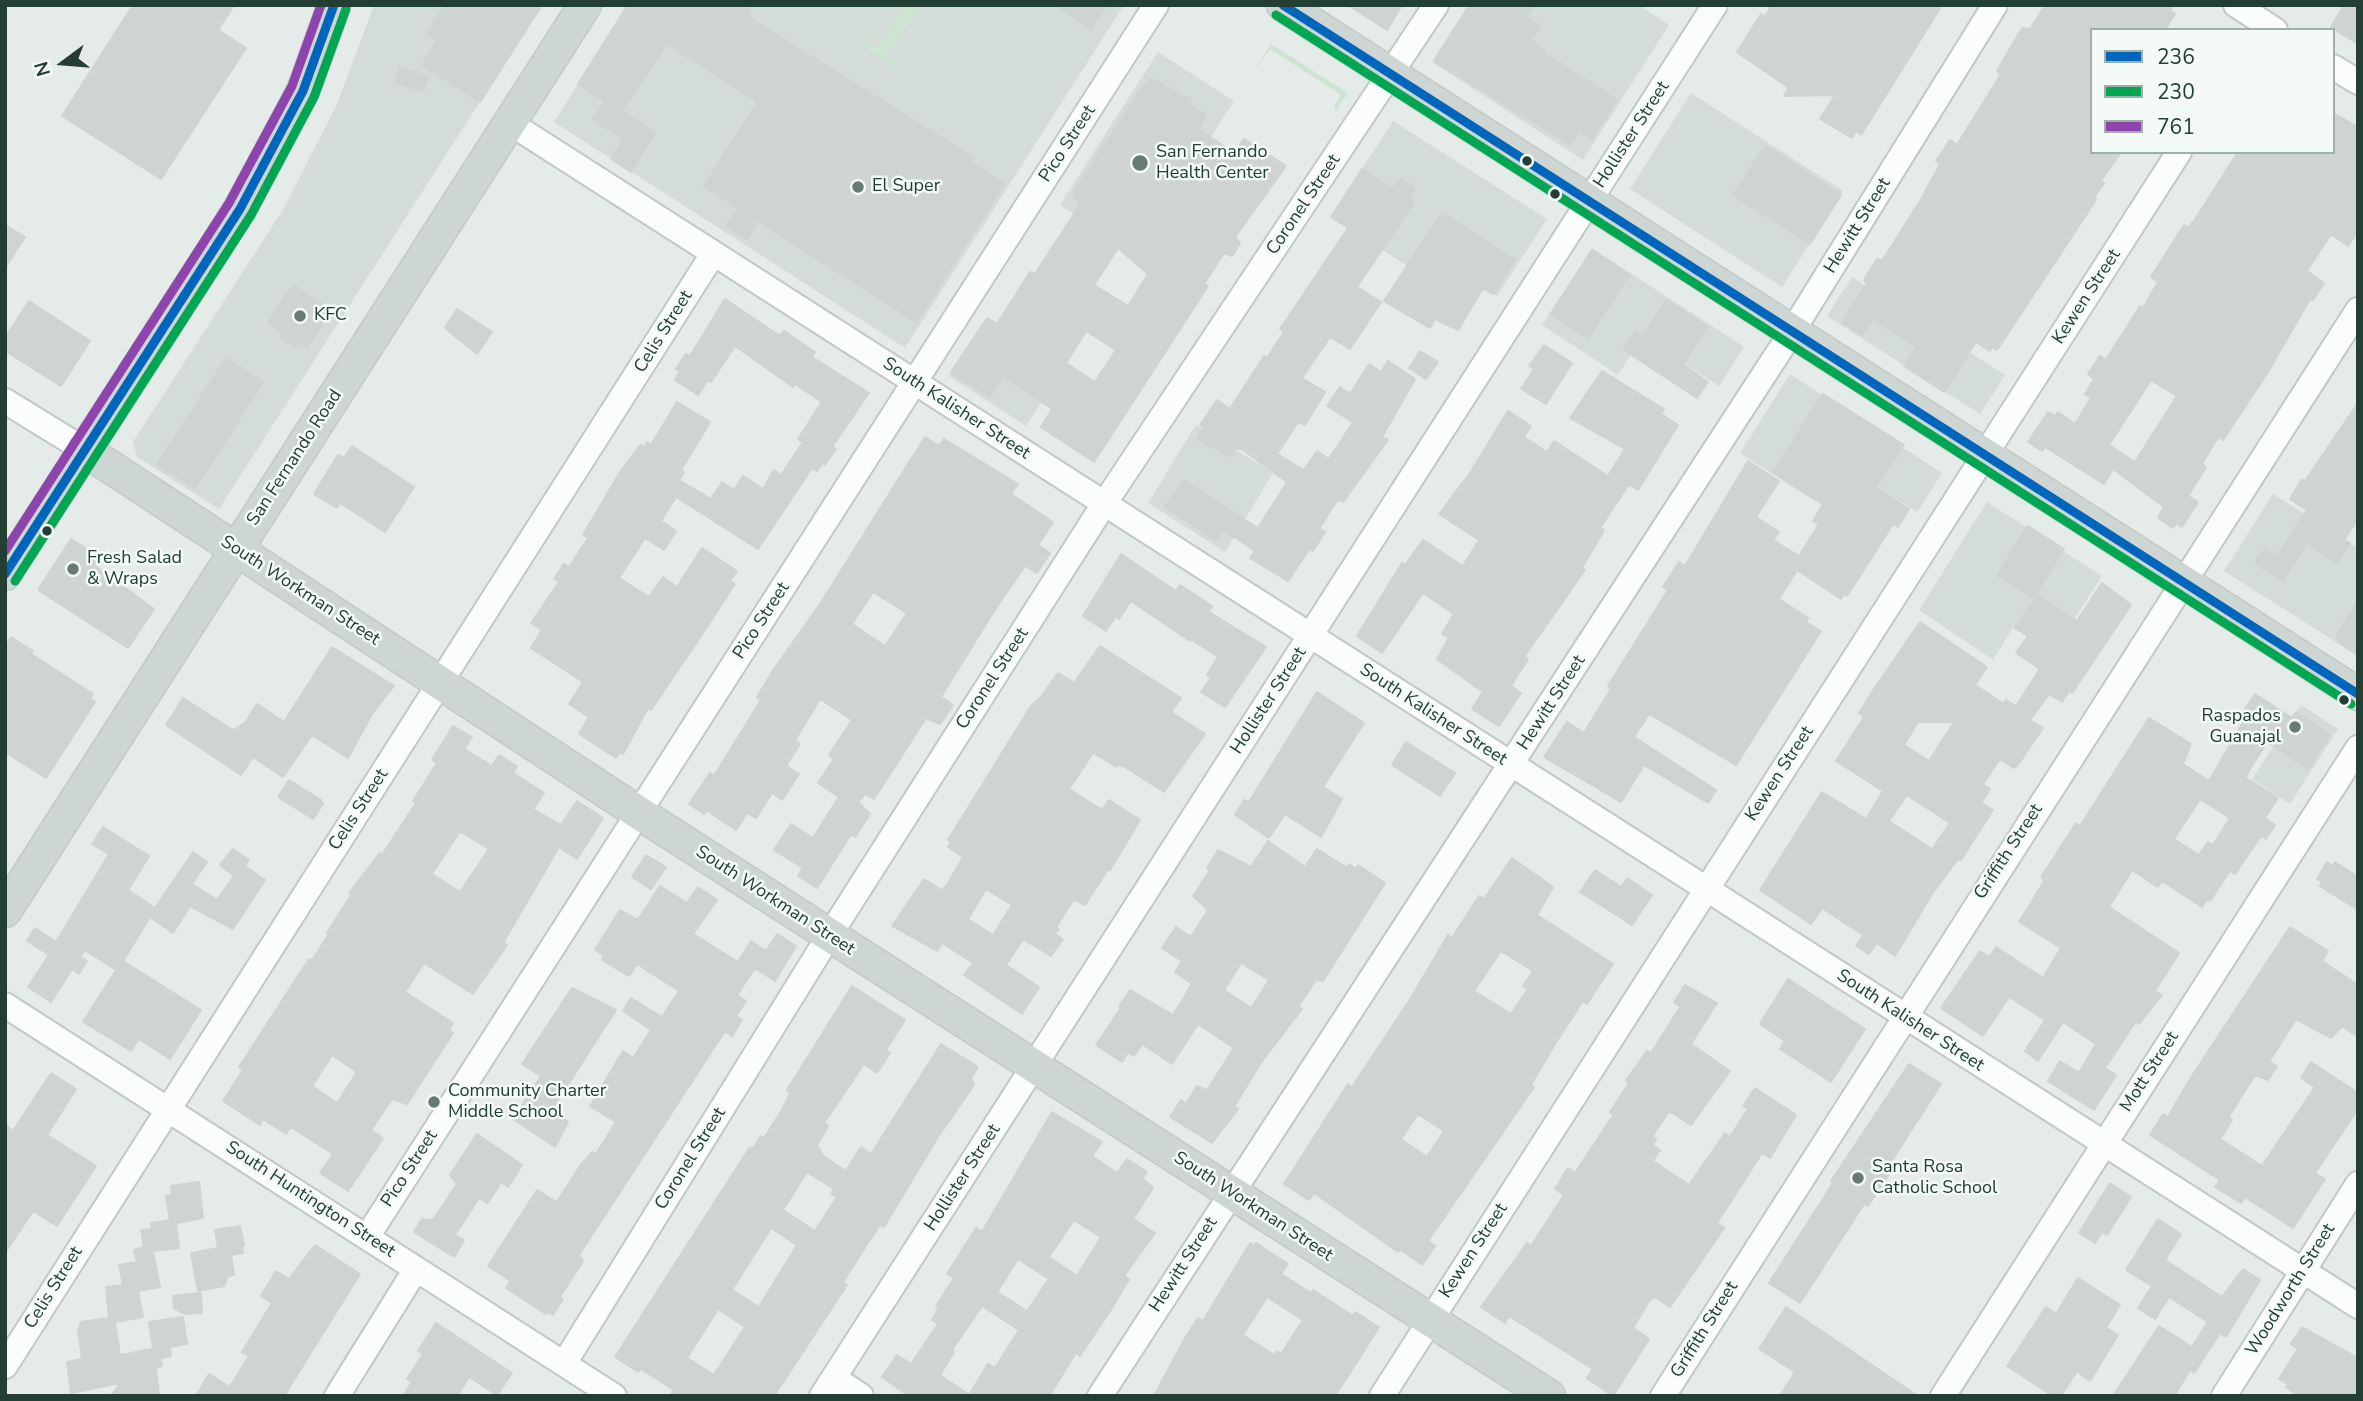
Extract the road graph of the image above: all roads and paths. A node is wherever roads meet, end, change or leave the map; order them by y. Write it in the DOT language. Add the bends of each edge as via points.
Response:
graph roads {
  1 [pos="334,5"];
  2 [pos="585,5"];
  3 [pos="1156,5"];
  4 [pos="1283,5"];
  5 [pos="1436,5"];
  6 [pos="1715,5"];
  7 [pos="1995,5"];
  8 [pos="2236,5"];
  9 [pos="2267,22"];
  10 [pos="2335,68"];
  11 [pos="1391,74"];
  12 [pos="2358,82"];
  13 [pos="509,123"];
  14 [pos="2178,154"];
  15 [pos="1589,202"];
  16 [pos="713,254"];
  17 [pos="2358,310"];
  18 [pos="1793,330"];
  19 [pos="914,383"];
  20 [pos="5,401"];
  21 [pos="83,449"];
  22 [pos="1986,455"];
  23 [pos="1104,504"];
  24 [pos="236,550"];
  25 [pos="5,574"];
  26 [pos="2182,582"];
  27 [pos="1311,637"];
  28 [pos="441,682"];
  29 [pos="2358,694"];
  30 [pos="2358,748"];
  31 [pos="1511,766"];
  32 [pos="639,813"];
  33 [pos="1706,890"];
  34 [pos="5,911"];
  35 [pos="829,936"];
  36 [pos="5,1004"];
  37 [pos="1904,1017"];
  38 [pos="1034,1067"];
  39 [pos="167,1108"];
  40 [pos="2103,1145"];
  41 [pos="2358,1184"];
  42 [pos="1231,1192"];
  43 [pos="367,1237"];
  44 [pos="416,1269"];
  45 [pos="2304,1271"];
  46 [pos="2358,1306"];
  47 [pos="1430,1320"];
  48 [pos="565,1362"];
  49 [pos="5,1366"];
  50 [pos="828,1387"];
  51 [pos="337,1396"];
  52 [pos="614,1396"];
  53 [pos="861,1396"];
  54 [pos="1100,1396"];
  55 [pos="1382,1396"];
  56 [pos="1549,1396"];
  57 [pos="1663,1396"];
  58 [pos="1943,1396"];
  59 [pos="2224,1396"];
  1 -- 21 [label="main road" via="303,91 240,209"];
  2 -- 13 [label="main road, San Fernando Road"];
  3 -- 19 [label="street, Pico Street"];
  4 -- 11 [label="main road"];
  5 -- 11 [label="street, Coronel Street"];
  6 -- 15 [label="street, Hollister Street"];
  7 -- 18 [label="street, Hewitt Street"];
  8 -- 9 [label="street"];
  10 -- 12 [label="street"];
  11 -- 15 [label="main road"];
  11 -- 23 [label="street, Coronel Street"];
  13 -- 16 [label="street, South Kalisher Street"];
  13 -- 24 [label="main road, San Fernando Road"];
  14 -- 22 [label="street, Kewen Street"];
  15 -- 18 [label="main road"];
  15 -- 27 [label="street, Hollister Street"];
  16 -- 19 [label="street, South Kalisher Street"];
  16 -- 28 [label="street, Celis Street"];
  17 -- 26 [label="street, Griffith Street"];
  18 -- 22 [label="main road"];
  18 -- 31 [label="street, Hewitt Street"];
  19 -- 23 [label="street, South Kalisher Street"];
  19 -- 32 [label="street, Pico Street"];
  20 -- 21 [label="street, South Workman Street"];
  21 -- 24 [label="main road, South Workman Street"];
  21 -- 25 [label="main road"];
  22 -- 26 [label="main road"];
  22 -- 33 [label="street, Kewen Street"];
  23 -- 27 [label="street, South Kalisher Street"];
  23 -- 35 [label="street, Coronel Street"];
  24 -- 28 [label="main road, South Workman Street"];
  24 -- 34 [label="main road, San Fernando Road"];
  26 -- 29 [label="main road"];
  26 -- 37 [label="street, Griffith Street"];
  27 -- 31 [label="street, South Kalisher Street"];
  27 -- 38 [label="street, Hollister Street"];
  28 -- 32 [label="main road, South Workman Street"];
  28 -- 39 [label="street, Celis Street"];
  30 -- 40 [label="street, Mott Street"];
  31 -- 33 [label="street, South Kalisher Street"];
  31 -- 42 [label="street, Hewitt Street"];
  32 -- 35 [label="main road, South Workman Street"];
  32 -- 43 [label="street, Pico Street"];
  33 -- 37 [label="street, South Kalisher Street"];
  33 -- 47 [label="street, Kewen Street"];
  35 -- 38 [label="main road, South Workman Street"];
  35 -- 48 [label="street, Coronel Street"];
  36 -- 39 [label="street, South Huntington Street"];
  37 -- 40 [label="street, South Kalisher Street"];
  37 -- 57 [label="street, Griffith Street"];
  38 -- 42 [label="main road, South Workman Street"];
  38 -- 50 [label="street, Hollister Street"];
  39 -- 43 [label="street, South Huntington Street"];
  39 -- 49 [label="street, Celis Street"];
  40 -- 45 [label="street, South Kalisher Street"];
  40 -- 58 [label="street, Mott Street"];
  41 -- 45 [label="street, Woodworth Street"];
  42 -- 47 [label="main road, South Workman Street"];
  42 -- 54 [label="street, Hewitt Street"];
  43 -- 44 [label="street, South Huntington Street"];
  44 -- 48 [label="street, South Huntington Street"];
  44 -- 51 [label="street"];
  45 -- 46 [label="street, South Kalisher Street"];
  45 -- 59 [label="street, Woodworth Street"];
  47 -- 55 [label="street, Kewen Street"];
  47 -- 56 [label="main road, South Workman Street"];
  48 -- 52 [label="street, South Huntington Street"];
  50 -- 53 [label="street"];
}
